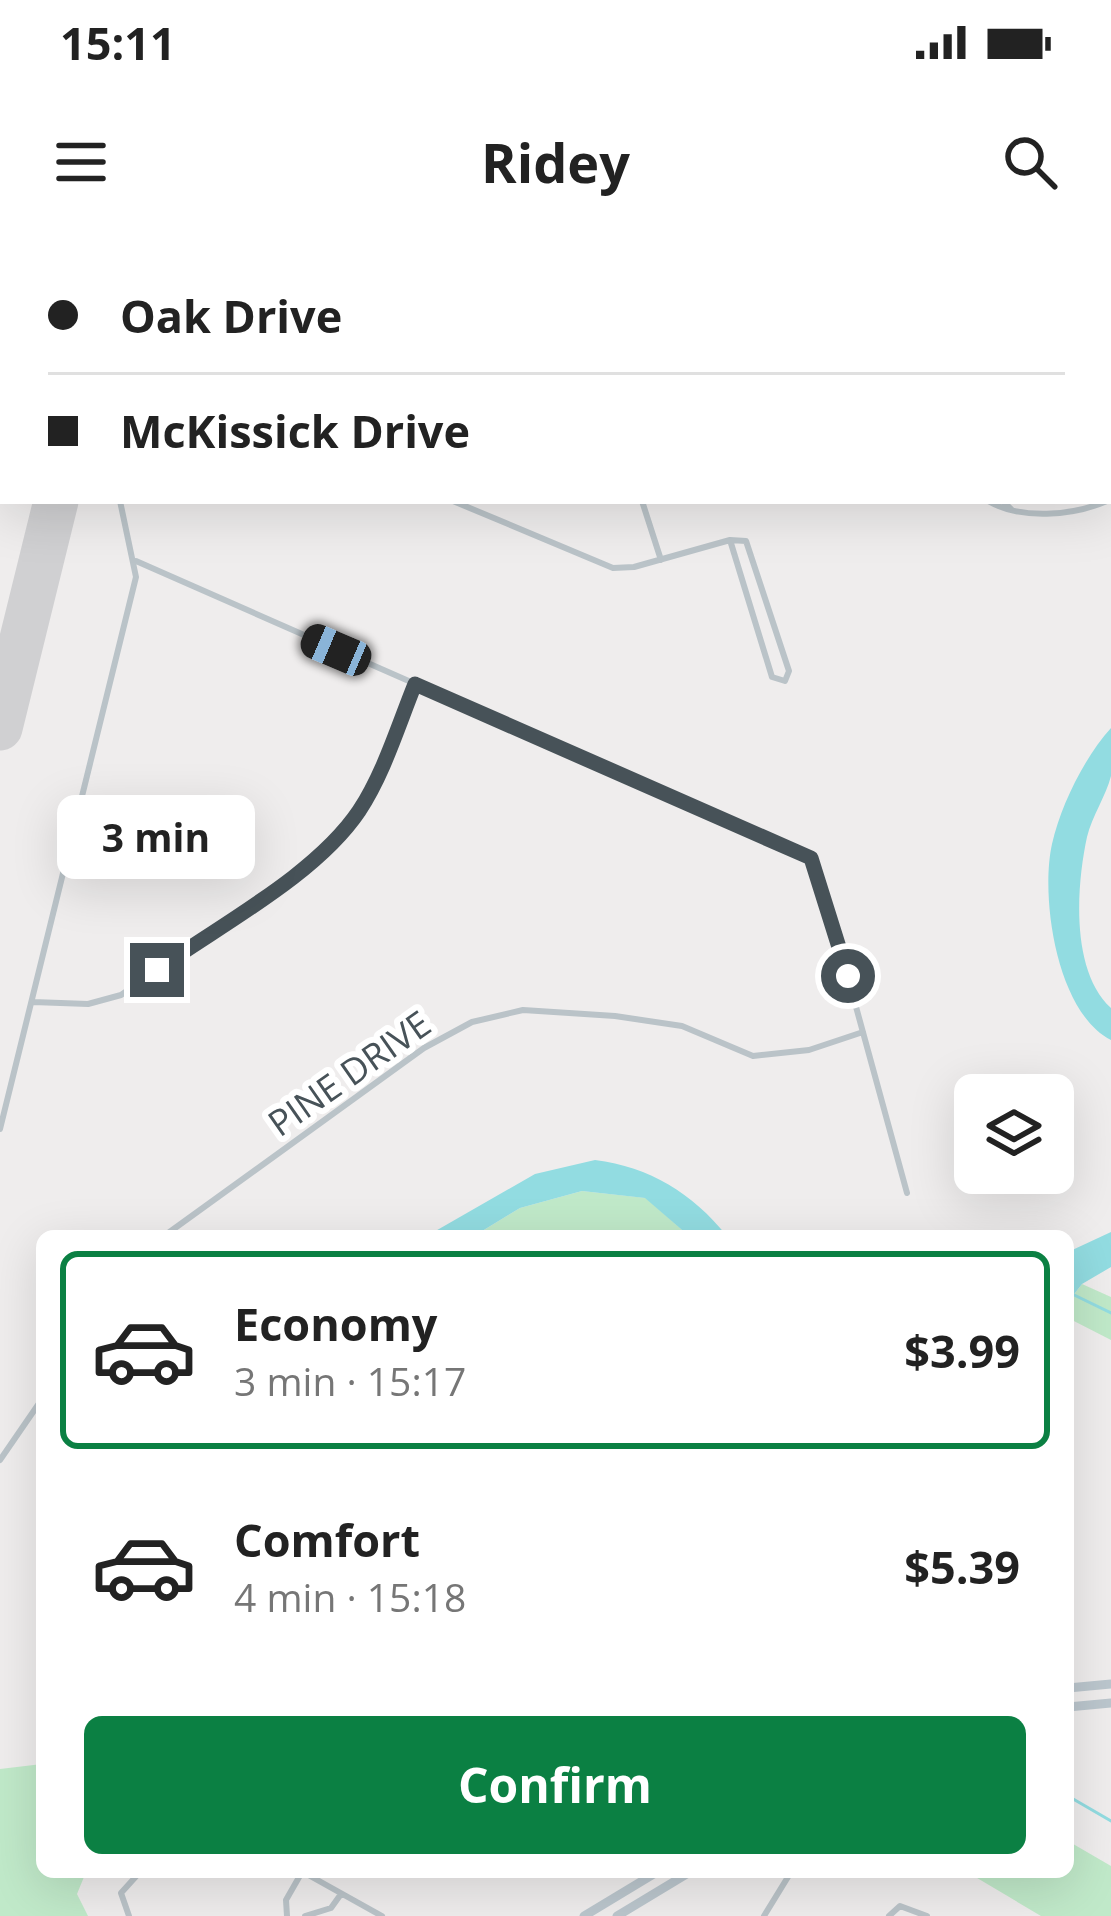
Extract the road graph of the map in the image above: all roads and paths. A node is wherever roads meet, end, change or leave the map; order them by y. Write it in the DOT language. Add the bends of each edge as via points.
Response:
graph roads {
  1 [pos="121,504"];
  2 [pos="460,504"];
  3 [pos="643,504"];
  4 [pos="996,504"];
  5 [pos="1006,504"];
  6 [pos="1097,504"];
  7 [pos="1012,510"];
  8 [pos="730,540"];
  9 [pos="661,560"];
  10 [pos="136,561"];
  11 [pos="415,684"];
  12 [pos="31,1002"];
  13 [pos="863,1032"];
  14 [pos="0,1129"];
  15 [pos="907,1193"];
  16 [pos="172,1230"];
  17 [pos="36,1411"];
  18 [pos="0,1460"];
  19 [pos="1111,1684"];
  20 [pos="1074,1687"];
  21 [pos="1111,1703"];
  22 [pos="1074,1706"];
  23 [pos="135,1878"];
  24 [pos="299,1878"];
  25 [pos="314,1878"];
  26 [pos="647,1878"];
  27 [pos="680,1878"];
  28 [pos="787,1878"];
  29 [pos="341,1893"];
  30 [pos="129,1916"];
  31 [pos="287,1916"];
  32 [pos="305,1916"];
  33 [pos="382,1916"];
  34 [pos="584,1916"];
  35 [pos="617,1916"];
  36 [pos="764,1916"];
  37 [pos="889,1916"];
  38 [pos="927,1916"];
  1 -- 10 [label="street"];
  2 -- 9 [label="street" via="613,568"];
  3 -- 9 [label="street"];
  4 -- 7 [label="street"];
  5 -- 7 [label="street"];
  6 -- 7 [label="street"];
  8 -- 8 [label="street" via="772,677 785,681 789,670 751,546"];
  8 -- 9 [label="street"];
  10 -- 11 [label="street"];
  10 -- 12 [label="street"];
  11 -- 12 [label="street" via="361,808 319,856 121,994 88,1004"];
  11 -- 13 [label="street" via="811,858"];
  12 -- 14 [label="street"];
  13 -- 15 [label="street"];
  13 -- 16 [label="street, PINE DRIVE" via="753,1056 682,1026 615,1016 523,1010 472,1022 424,1048"];
  17 -- 18 [label="street"];
  19 -- 20 [label="main road"];
  21 -- 22 [label="main road"];
  23 -- 30 [label="street" via="122,1893"];
  24 -- 31 [label="street"];
  25 -- 29 [label="street"];
  26 -- 34 [label="main road"];
  27 -- 35 [label="main road"];
  28 -- 36 [label="street"];
  29 -- 32 [label="street" via="331,1908"];
  29 -- 33 [label="street"];
  37 -- 38 [label="street" via="900,1906"];
}
